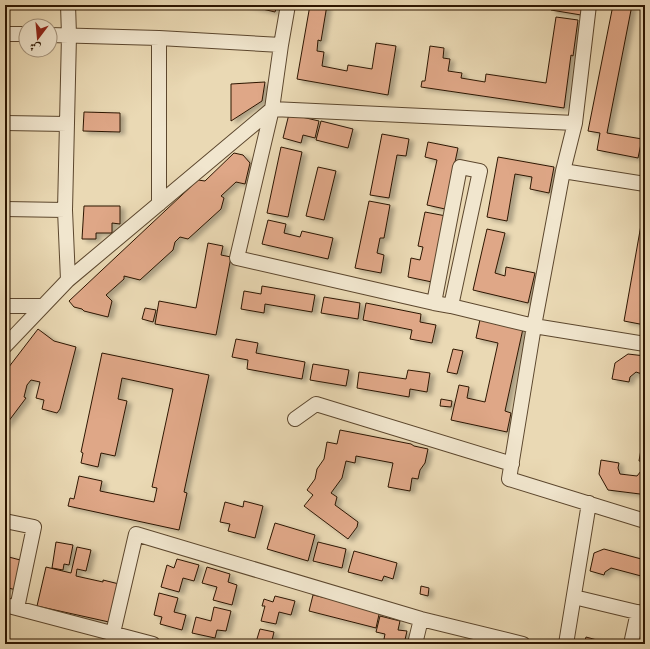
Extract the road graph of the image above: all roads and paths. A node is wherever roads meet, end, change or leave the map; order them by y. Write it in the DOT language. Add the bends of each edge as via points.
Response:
graph roads {
  1 [pos="68,5"];
  2 [pos="288,5"];
  3 [pos="589,5"];
  4 [pos="5,34"];
  5 [pos="18,34"];
  6 [pos="58,35"];
  7 [pos="69,35"];
  8 [pos="159,38"];
  9 [pos="281,45"];
  10 [pos="272,109"];
  11 [pos="5,123"];
  12 [pos="575,123"];
  13 [pos="67,124"];
  14 [pos="563,171"];
  15 [pos="645,184"];
  16 [pos="159,204"];
  17 [pos="5,209"];
  18 [pos="65,210"];
  19 [pos="68,280"];
  20 [pos="434,303"];
  21 [pos="5,306"];
  22 [pos="42,306"];
  23 [pos="451,306"];
  24 [pos="534,326"];
  25 [pos="645,344"];
  26 [pos="5,346"];
  27 [pos="295,419"];
  28 [pos="512,464"];
  29 [pos="589,503"];
  30 [pos="5,521"];
  31 [pos="645,521"];
  32 [pos="574,597"];
  33 [pos="11,606"];
  34 [pos="642,613"];
  35 [pos="421,619"];
  36 [pos="113,633"];
  37 [pos="153,644"];
  38 [pos="415,644"];
  39 [pos="522,644"];
  40 [pos="566,644"];
  41 [pos="631,644"];
  1 -- 7 [label="street"];
  2 -- 9 [label="street"];
  3 -- 12 [label="street"];
  4 -- 5 [label="street"];
  6 -- 7 [label="street"];
  7 -- 8 [label="street"];
  7 -- 13 [label="street"];
  8 -- 9 [label="street"];
  8 -- 16 [label="street"];
  9 -- 10 [label="street"];
  10 -- 12 [label="street"];
  10 -- 16 [label="street"];
  10 -- 20 [label="street" via="237,258"];
  11 -- 13 [label="street"];
  12 -- 14 [label="street"];
  13 -- 18 [label="street"];
  14 -- 15 [label="street"];
  14 -- 24 [label="street"];
  16 -- 19 [label="street"];
  17 -- 18 [label="street"];
  18 -- 19 [label="street"];
  19 -- 22 [label="street"];
  20 -- 23 [label="street"];
  20 -- 23 [label="street" via="460,167 480,172"];
  21 -- 22 [label="street"];
  22 -- 26 [label="street"];
  23 -- 24 [label="street"];
  24 -- 25 [label="street"];
  24 -- 28 [label="street"];
  27 -- 28 [label="street" via="316,404"];
  28 -- 29 [label="street" via="510,479"];
  29 -- 31 [label="street"];
  29 -- 32 [label="street"];
  30 -- 33 [label="street" via="34,527"];
  32 -- 34 [label="street"];
  32 -- 40 [label="street"];
  33 -- 36 [label="street"];
  34 -- 41 [label="street"];
  35 -- 36 [label="street" via="136,534"];
  35 -- 38 [label="street"];
  35 -- 39 [label="street"];
  36 -- 37 [label="street"];
}
